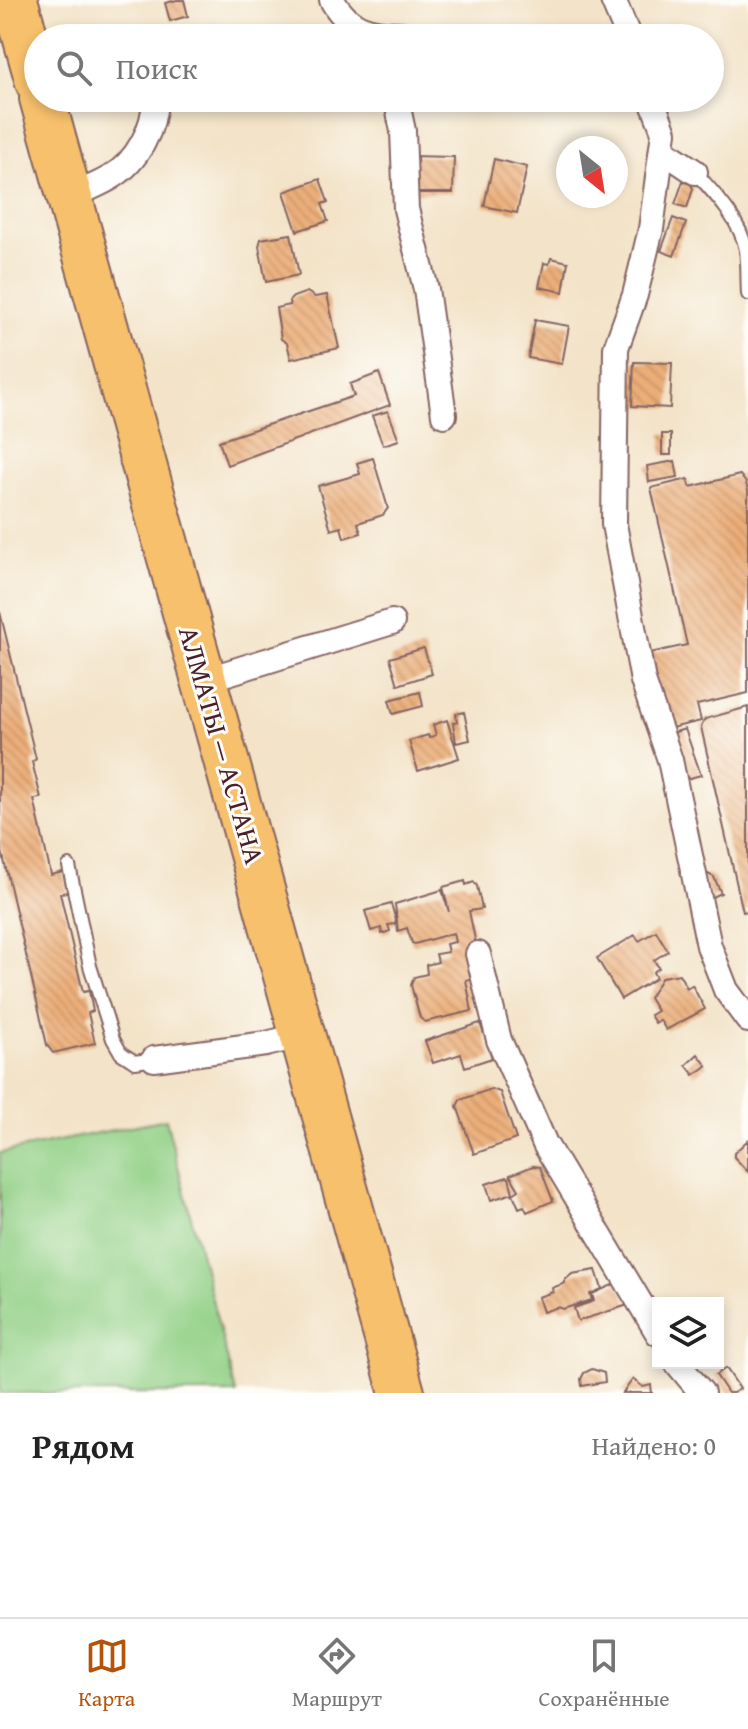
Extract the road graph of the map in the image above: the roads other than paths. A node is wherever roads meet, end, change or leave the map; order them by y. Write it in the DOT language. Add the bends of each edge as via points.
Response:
graph roads {
  1 [pos="15,0"];
  2 [pos="332,0"];
  3 [pos="613,0"];
  4 [pos="351,24"];
  5 [pos="623,24"];
  6 [pos="24,32"];
  7 [pos="46,112"];
  8 [pos="155,112"];
  9 [pos="399,112"];
  10 [pos="656,112"];
  11 [pos="662,150"];
  12 [pos="695,172"];
  13 [pos="70,197"];
  14 [pos="748,294"];
  15 [pos="444,415"];
  16 [pos="392,622"];
  17 [pos="205,680"];
  18 [pos="69,866"];
  19 [pos="478,954"];
  20 [pos="748,1020"];
  21 [pos="303,1035"];
  22 [pos="154,1059"];
  23 [pos="652,1323"];
  24 [pos="682,1369"];
  25 [pos="402,1393"];
  26 [pos="702,1393"];
  1 -- 6 [label="highway"];
  2 -- 4 [label="street"];
  3 -- 5 [label="street"];
  7 -- 13 [label="highway, АЛМАТЫ — АСТАНА"];
  8 -- 13 [label="street" via="134,155 111,177"];
  9 -- 15 [label="street" via="406,209 426,289"];
  10 -- 11 [label="street" via="664,132"];
  11 -- 12 [label="street"];
  11 -- 20 [label="street" via="648,243 616,348 614,524 643,681 670,760 709,946 726,990"];
  12 -- 14 [label="lane" via="716,195 746,248"];
  13 -- 17 [label="highway, АЛМАТЫ — АСТАНА"];
  16 -- 17 [label="street"];
  17 -- 21 [label="highway, АЛМАТЫ — АСТАНА"];
  18 -- 22 [label="lane" via="90,966 113,1039 135,1062"];
  19 -- 23 [label="street" via="499,1040 539,1133"];
  21 -- 22 [label="street"];
  21 -- 25 [label="highway, АЛМАТЫ — АСТАНА"];
  24 -- 26 [label="street"];
}
